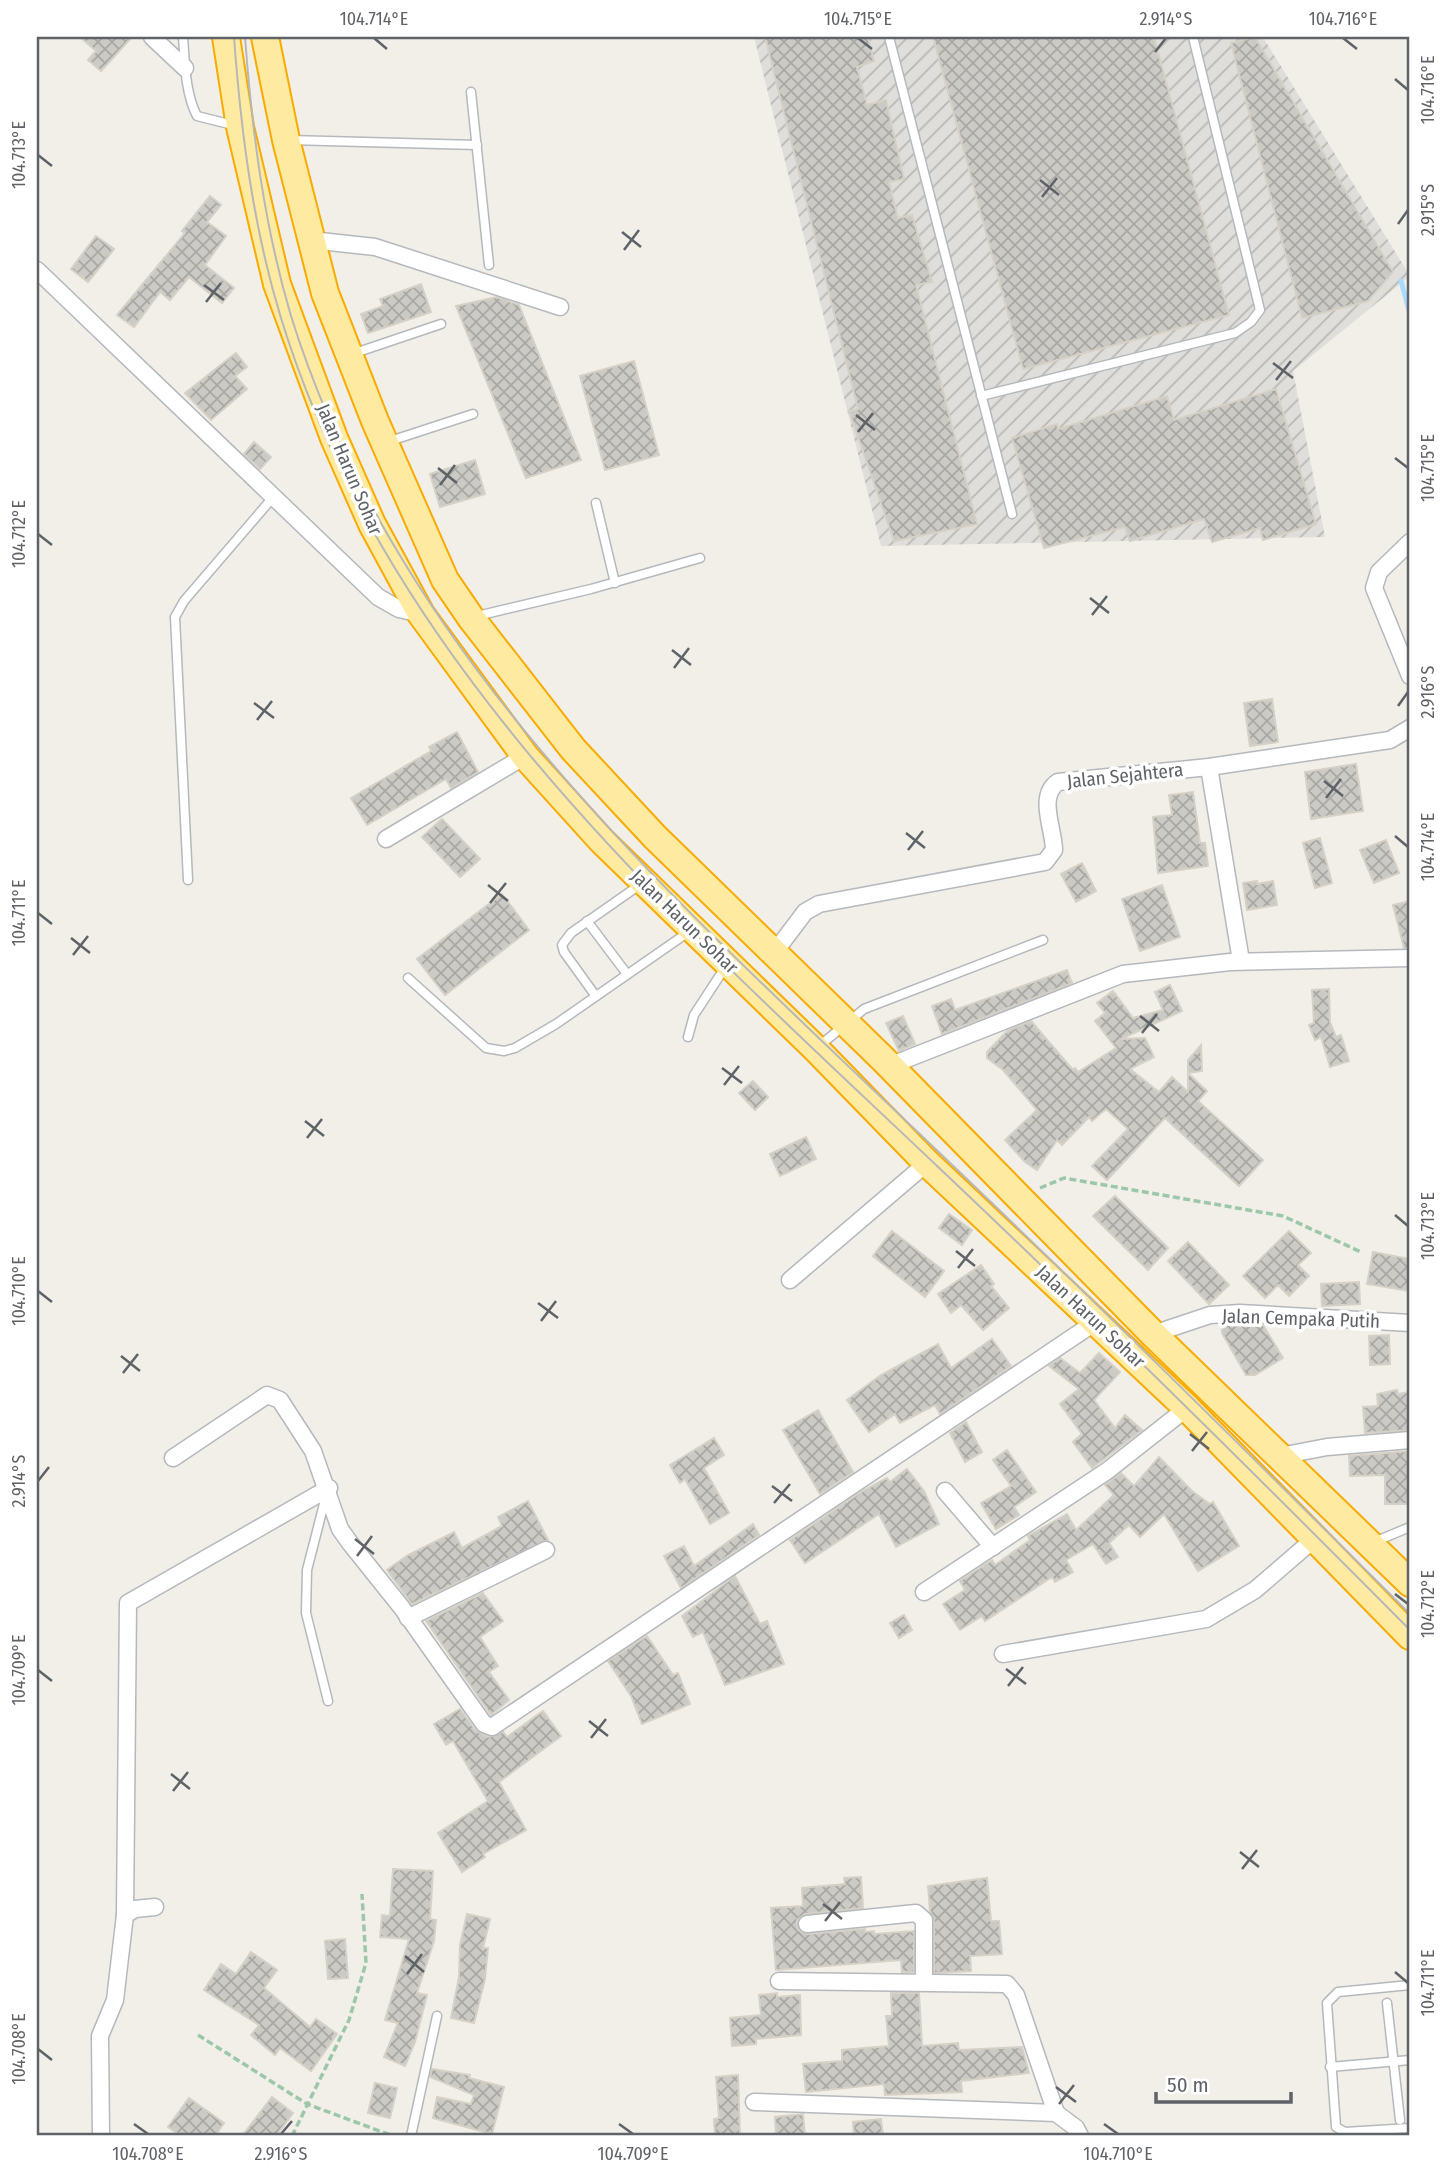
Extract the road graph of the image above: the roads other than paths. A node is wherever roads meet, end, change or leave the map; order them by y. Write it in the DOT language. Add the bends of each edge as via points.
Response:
graph roads {
  1 [pos="152,37"];
  2 [pos="183,37"];
  3 [pos="226,37"];
  4 [pos="265,37"];
  5 [pos="889,37"];
  6 [pos="1193,37"];
  7 [pos="185,68"];
  8 [pos="471,92"];
  9 [pos="240,127"];
  10 [pos="286,140"];
  11 [pos="477,145"];
  12 [pos="312,240"];
  13 [pos="489,265"];
  14 [pos="37,270"];
  15 [pos="560,307"];
  16 [pos="441,324"];
  17 [pos="349,355"];
  18 [pos="981,396"];
  19 [pos="473,414"];
  20 [pos="385,443"];
  21 [pos="275,495"];
  22 [pos="596,503"];
  23 [pos="1012,514"];
  24 [pos="1410,542"];
  25 [pos="700,558"];
  26 [pos="615,583"];
  27 [pos="421,614"];
  28 [pos="471,618"];
  29 [pos="1410,676"];
  30 [pos="1408,730"];
  31 [pos="525,756"];
  32 [pos="1209,766"];
  33 [pos="386,839"];
  34 [pos="188,880"];
  35 [pos="644,881"];
  36 [pos="587,921"];
  37 [pos="693,929"];
  38 [pos="1043,940"];
  39 [pos="774,953"];
  40 [pos="1410,958"];
  41 [pos="1241,961"];
  42 [pos="728,963"];
  43 [pos="627,974"];
  44 [pos="408,978"];
  45 [pos="595,995"];
  46 [pos="845,1023"];
  47 [pos="688,1037"];
  48 [pos="816,1049"];
  49 [pos="889,1066"];
  50 [pos="928,1163"];
  51 [pos="790,1280"];
  52 [pos="1097,1321"];
  53 [pos="1410,1322"];
  54 [pos="1153,1334"];
  55 [pos="1187,1408"];
  56 [pos="1410,1440"];
  57 [pos="1280,1456"];
  58 [pos="173,1458"];
  59 [pos="329,1488"];
  60 [pos="945,1491"];
  61 [pos="1410,1527"];
  62 [pos="1313,1540"];
  63 [pos="1370,1544"];
  64 [pos="993,1547"];
  65 [pos="546,1550"];
  66 [pos="1410,1583"];
  67 [pos="924,1592"];
  68 [pos="408,1618"];
  69 [pos="1410,1636"];
  70 [pos="1003,1654"];
  71 [pos="328,1701"];
  72 [pos="155,1907"];
  73 [pos="125,1915"];
  74 [pos="807,1924"];
  75 [pos="779,1982"];
  76 [pos="924,1982"];
  77 [pos="1410,1985"];
  78 [pos="1387,2003"];
  79 [pos="437,2016"];
  80 [pos="1410,2060"];
  81 [pos="1395,2062"];
  82 [pos="1330,2067"];
  83 [pos="754,2102"];
  84 [pos="1056,2113"];
  85 [pos="1400,2120"];
  86 [pos="1410,2128"];
  87 [pos="101,2136"];
  88 [pos="411,2136"];
  89 [pos="1080,2136"];
  1 -- 7 [label="street"];
  2 -- 7 [label="lane"];
  3 -- 9 [label="highway, Jalan Harun Sohar"];
  4 -- 10 [label="highway, Jalan Harun Sohar"];
  5 -- 18 [label="lane"];
  6 -- 18 [label="lane" via="1260,310 1235,333"];
  7 -- 9 [label="lane" via="197,116"];
  8 -- 11 [label="lane"];
  9 -- 27 [label="highway, Jalan Harun Sohar" via="277,284 334,438 366,512"];
  10 -- 11 [label="lane"];
  10 -- 12 [label="highway, Jalan Harun Sohar"];
  11 -- 13 [label="lane"];
  12 -- 15 [label="street" via="375,247"];
  12 -- 17 [label="highway, Jalan Harun Sohar" via="325,293"];
  14 -- 21 [label="street"];
  16 -- 17 [label="lane"];
  17 -- 20 [label="highway, Jalan Harun Sohar"];
  18 -- 23 [label="lane"];
  19 -- 20 [label="lane"];
  20 -- 28 [label="highway, Jalan Harun Sohar" via="445,580"];
  21 -- 27 [label="street" via="378,597"];
  21 -- 34 [label="lane" via="184,601 176,617"];
  22 -- 26 [label="lane"];
  24 -- 29 [label="street" via="1379,572 1374,588"];
  25 -- 26 [label="lane"];
  26 -- 28 [label="lane"];
  27 -- 31 [label="highway, Jalan Harun Sohar"];
  28 -- 39 [label="highway, Jalan Harun Sohar" via="573,749"];
  30 -- 32 [label="street, Jalan Sejahtera" via="1390,740"];
  31 -- 33 [label="street"];
  31 -- 35 [label="highway, Jalan Harun Sohar"];
  32 -- 39 [label="street, Jalan Sejahtera" via="1058,782 1047,797 1054,850 1045,862 819,904 805,912"];
  32 -- 41 [label="street"];
  35 -- 36 [label="lane"];
  35 -- 37 [label="highway, Jalan Harun Sohar"];
  36 -- 43 [label="lane"];
  36 -- 45 [label="lane" via="562,945"];
  37 -- 42 [label="highway, Jalan Harun Sohar"];
  37 -- 43 [label="lane"];
  38 -- 46 [label="lane" via="864,1009"];
  39 -- 46 [label="highway, Jalan Harun Sohar"];
  40 -- 41 [label="street"];
  41 -- 49 [label="street" via="1124,974"];
  42 -- 47 [label="lane" via="694,1015"];
  42 -- 48 [label="highway, Jalan Harun Sohar"];
  43 -- 45 [label="lane"];
  44 -- 45 [label="lane" via="493,1051 515,1048"];
  46 -- 48 [label="lane"];
  46 -- 49 [label="highway, Jalan Harun Sohar"];
  48 -- 50 [label="highway, Jalan Harun Sohar"];
  49 -- 54 [label="highway, Jalan Harun Sohar"];
  50 -- 51 [label="street"];
  50 -- 52 [label="highway, Jalan Harun Sohar"];
  52 -- 55 [label="highway, Jalan Harun Sohar"];
  52 -- 68 [label="street" via="497,1725 484,1724"];
  53 -- 54 [label="street, Jalan Cempaka Putih" via="1240,1312 1210,1315"];
  54 -- 57 [label="highway, Jalan Harun Sohar"];
  55 -- 62 [label="highway, Jalan Harun Sohar"];
  55 -- 64 [label="street" via="1107,1471"];
  56 -- 57 [label="street"];
  57 -- 63 [label="highway, Jalan Harun Sohar"];
  58 -- 59 [label="street" via="267,1395 280,1400 313,1451"];
  59 -- 68 [label="street" via="340,1529"];
  59 -- 71 [label="lane" via="307,1570 306,1613"];
  59 -- 73 [label="street" via="128,1603"];
  60 -- 64 [label="street"];
  61 -- 63 [label="lane"];
  62 -- 69 [label="highway, Jalan Harun Sohar"];
  62 -- 70 [label="street" via="1255,1590 1206,1619"];
  63 -- 66 [label="highway, Jalan Harun Sohar"];
  64 -- 67 [label="street"];
  65 -- 68 [label="street"];
  72 -- 73 [label="street"];
  73 -- 87 [label="street" via="115,2000 100,2036"];
  74 -- 76 [label="street" via="916,1913 923,1920"];
  75 -- 76 [label="street"];
  76 -- 84 [label="street" via="1002,1982 1010,1986"];
  77 -- 82 [label="lane" via="1338,1992 1329,1998"];
  78 -- 81 [label="lane"];
  79 -- 88 [label="lane"];
  80 -- 81 [label="lane"];
  81 -- 82 [label="lane"];
  81 -- 85 [label="lane"];
  82 -- 86 [label="lane" via="1335,2122 1340,2131"];
  83 -- 84 [label="street"];
  84 -- 89 [label="street"];
}
